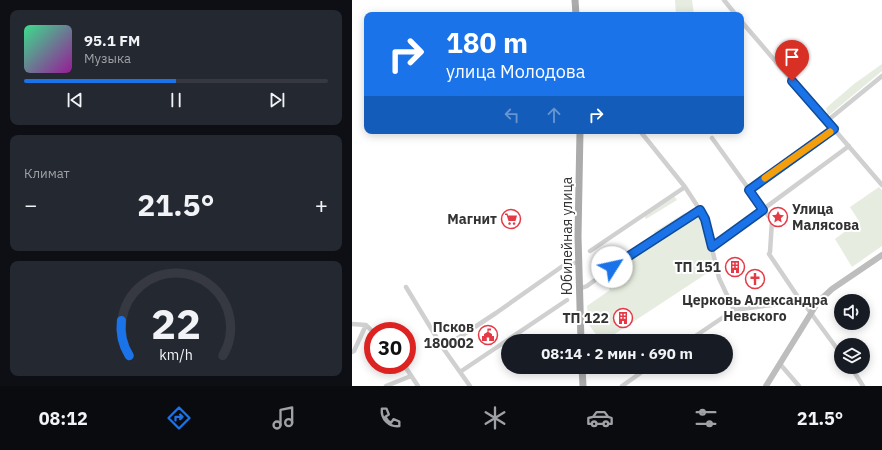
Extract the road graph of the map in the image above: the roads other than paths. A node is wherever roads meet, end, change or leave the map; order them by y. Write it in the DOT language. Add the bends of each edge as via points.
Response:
graph roads {
  1 [pos="575,0"];
  2 [pos="724,0"];
  3 [pos="576,12"];
  4 [pos="734,12"];
  5 [pos="744,24"];
  6 [pos="882,76"];
  7 [pos="827,121"];
  8 [pos="834,129"];
  9 [pos="580,134"];
  10 [pos="642,134"];
  11 [pos="712,138"];
  12 [pos="849,146"];
  13 [pos="882,185"];
  14 [pos="685,187"];
  15 [pos="749,190"];
  16 [pos="700,210"];
  17 [pos="763,210"];
  18 [pos="712,247"];
  19 [pos="590,251"];
  20 [pos="882,256"];
  21 [pos="579,263"];
  22 [pos="406,288"];
  23 [pos="579,289"];
  24 [pos="567,300"];
  25 [pos="802,301"];
  26 [pos="818,302"];
  27 [pos="734,310"];
  28 [pos="811,312"];
  29 [pos="352,324"];
  30 [pos="364,325"];
  31 [pos="364,329"];
  32 [pos="581,334"];
  33 [pos="698,334"];
  34 [pos="834,344"];
  35 [pos="443,348"];
  36 [pos="352,352"];
  37 [pos="780,364"];
  38 [pos="460,372"];
  39 [pos="582,374"];
  40 [pos="640,374"];
  41 [pos="855,374"];
  42 [pos="411,376"];
  43 [pos="386,386"];
  44 [pos="418,386"];
  45 [pos="470,386"];
  46 [pos="583,386"];
  47 [pos="622,386"];
  48 [pos="766,386"];
  49 [pos="799,386"];
  50 [pos="863,386"];
  1 -- 3 [label="main road"];
  2 -- 4 [label="street"];
  5 -- 7 [label="street"];
  6 -- 7 [label="street"];
  7 -- 8 [label="street"];
  8 -- 12 [label="street"];
  8 -- 15 [label="street"];
  9 -- 21 [label="main road, Юбилейная улица"];
  10 -- 14 [label="street"];
  11 -- 15 [label="street"];
  12 -- 13 [label="street"];
  12 -- 17 [label="street"];
  14 -- 16 [label="street"];
  14 -- 19 [label="street"];
  15 -- 17 [label="street"];
  16 -- 18 [label="street"];
  16 -- 23 [label="street"];
  17 -- 18 [label="street"];
  17 -- 25 [label="street" via="772,221 769,254"];
  18 -- 27 [label="street" via="719,278"];
  20 -- 26 [label="main road" via="832,289"];
  21 -- 23 [label="main road, Юбилейная улица"];
  21 -- 35 [label="street" via="567,264"];
  22 -- 35 [label="street"];
  23 -- 32 [label="main road, Юбилейная улица"];
  24 -- 38 [label="street"];
  25 -- 26 [label="street" via="809,304"];
  25 -- 27 [label="street"];
  25 -- 28 [label="street"];
  26 -- 28 [label="main road"];
  27 -- 33 [label="street"];
  28 -- 34 [label="street"];
  28 -- 37 [label="main road"];
  29 -- 30 [label="street"];
  31 -- 36 [label="street"];
  35 -- 38 [label="street"];
  37 -- 48 [label="main road"];
  37 -- 49 [label="street"];
  38 -- 45 [label="street"];
  39 -- 46 [label="main road"];
  40 -- 47 [label="street"];
  41 -- 50 [label="street"];
  42 -- 43 [label="street"];
  42 -- 44 [label="street"];
}
